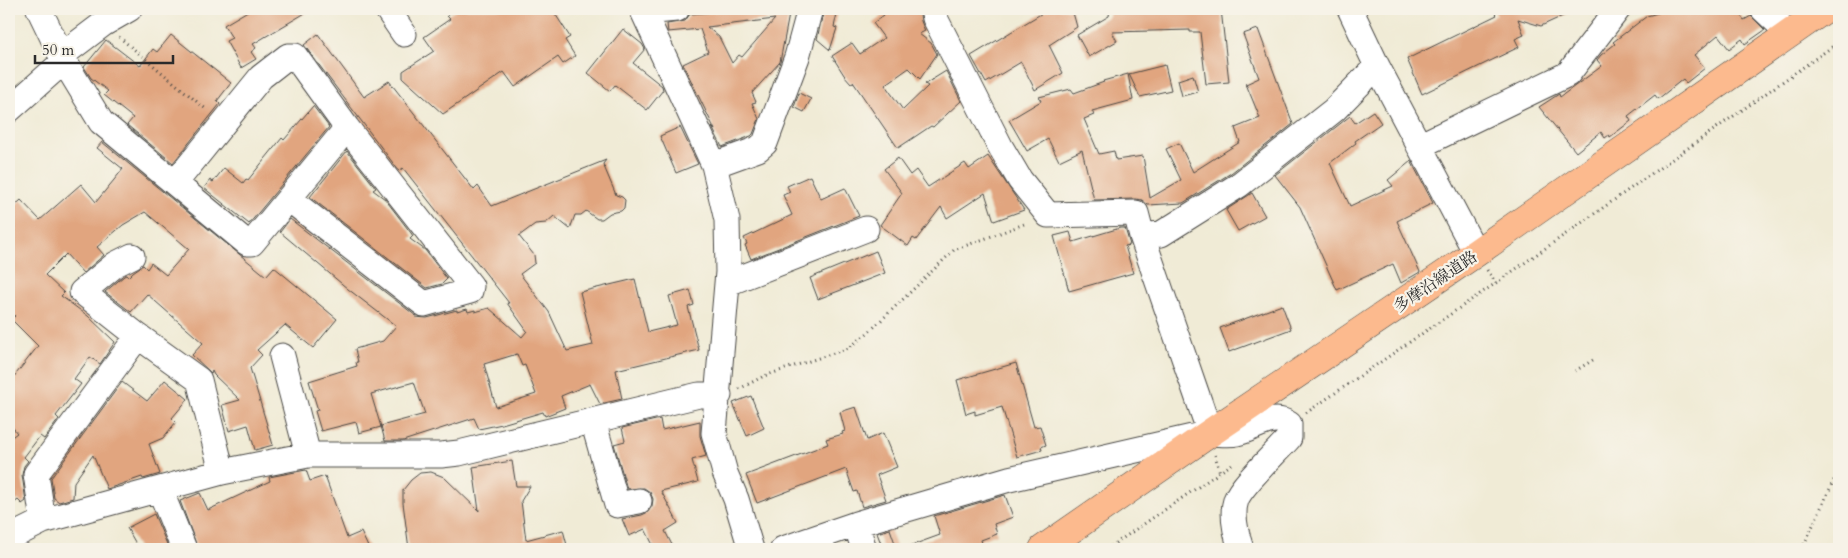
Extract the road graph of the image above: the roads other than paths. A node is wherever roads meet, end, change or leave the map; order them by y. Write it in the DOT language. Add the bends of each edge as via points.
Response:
graph roads {
  1 [pos="40,9"];
  2 [pos="129,9"];
  3 [pos="387,9"];
  4 [pos="677,9"];
  5 [pos="810,9"];
  6 [pos="933,9"];
  7 [pos="1350,9"];
  8 [pos="1618,9"];
  9 [pos="1763,9"];
  10 [pos="1824,9"];
  11 [pos="643,11"];
  12 [pos="404,34"];
  13 [pos="1790,34"];
  14 [pos="63,58"];
  15 [pos="1377,66"];
  16 [pos="9,110"];
  17 [pos="347,128"];
  18 [pos="1419,146"];
  19 [pos="714,165"];
  20 [pos="175,183"];
  21 [pos="289,199"];
  22 [pos="866,228"];
  23 [pos="1142,236"];
  24 [pos="1476,253"];
  25 [pos="132,256"];
  26 [pos="728,283"];
  27 [pos="138,336"];
  28 [pos="282,356"];
  29 [pos="718,395"];
  30 [pos="593,421"];
  31 [pos="1210,433"];
  32 [pos="308,455"];
  33 [pos="222,472"];
  34 [pos="160,490"];
  35 [pos="639,501"];
  36 [pos="43,521"];
  37 [pos="856,524"];
  38 [pos="9,538"];
  39 [pos="184,549"];
  40 [pos="751,549"];
  41 [pos="783,549"];
  42 [pos="864,549"];
  43 [pos="1043,549"];
  44 [pos="1241,549"];
  1 -- 14 [label="street"];
  2 -- 14 [label="street" via="103,24"];
  3 -- 12 [label="street"];
  4 -- 11 [label="street"];
  5 -- 19 [label="street" via="797,57 765,143 758,149"];
  6 -- 23 [label="street" via="1000,146 1020,180 1048,215 1136,213"];
  7 -- 15 [label="street"];
  8 -- 18 [label="street" via="1568,74"];
  9 -- 13 [label="street"];
  10 -- 13 [label="main road, 多摩沿線道路"];
  11 -- 19 [label="street"];
  13 -- 24 [label="main road, 多摩沿線道路"];
  14 -- 16 [label="street"];
  14 -- 20 [label="street" via="101,122"];
  15 -- 18 [label="street"];
  15 -- 23 [label="street" via="1334,110 1239,185 1161,234"];
  17 -- 20 [label="street" via="295,56 288,56 261,77"];
  17 -- 21 [label="street"];
  17 -- 21 [label="street" via="470,290 424,304"];
  18 -- 24 [label="street"];
  19 -- 26 [label="street" via="727,220"];
  20 -- 21 [label="street" via="247,243 252,243"];
  22 -- 26 [label="street"];
  23 -- 31 [label="street"];
  24 -- 31 [label="main road, 多摩沿線道路"];
  25 -- 27 [label="street" via="116,264 82,292"];
  26 -- 29 [label="street"];
  27 -- 33 [label="street" via="199,380"];
  27 -- 36 [label="street" via="36,474"];
  28 -- 32 [label="street"];
  29 -- 30 [label="street" via="699,395"];
  29 -- 40 [label="street" via="714,432"];
  30 -- 32 [label="street" via="459,453"];
  30 -- 35 [label="street" via="617,505"];
  31 -- 37 [label="street" via="1009,479"];
  31 -- 43 [label="main road, 多摩沿線道路"];
  31 -- 44 [label="street" via="1237,433 1270,420 1289,424 1289,438 1236,499 1233,516"];
  32 -- 33 [label="street"];
  33 -- 34 [label="street"];
  34 -- 36 [label="street"];
  34 -- 39 [label="street"];
  36 -- 38 [label="street"];
  37 -- 41 [label="street"];
  37 -- 42 [label="street"];
}
